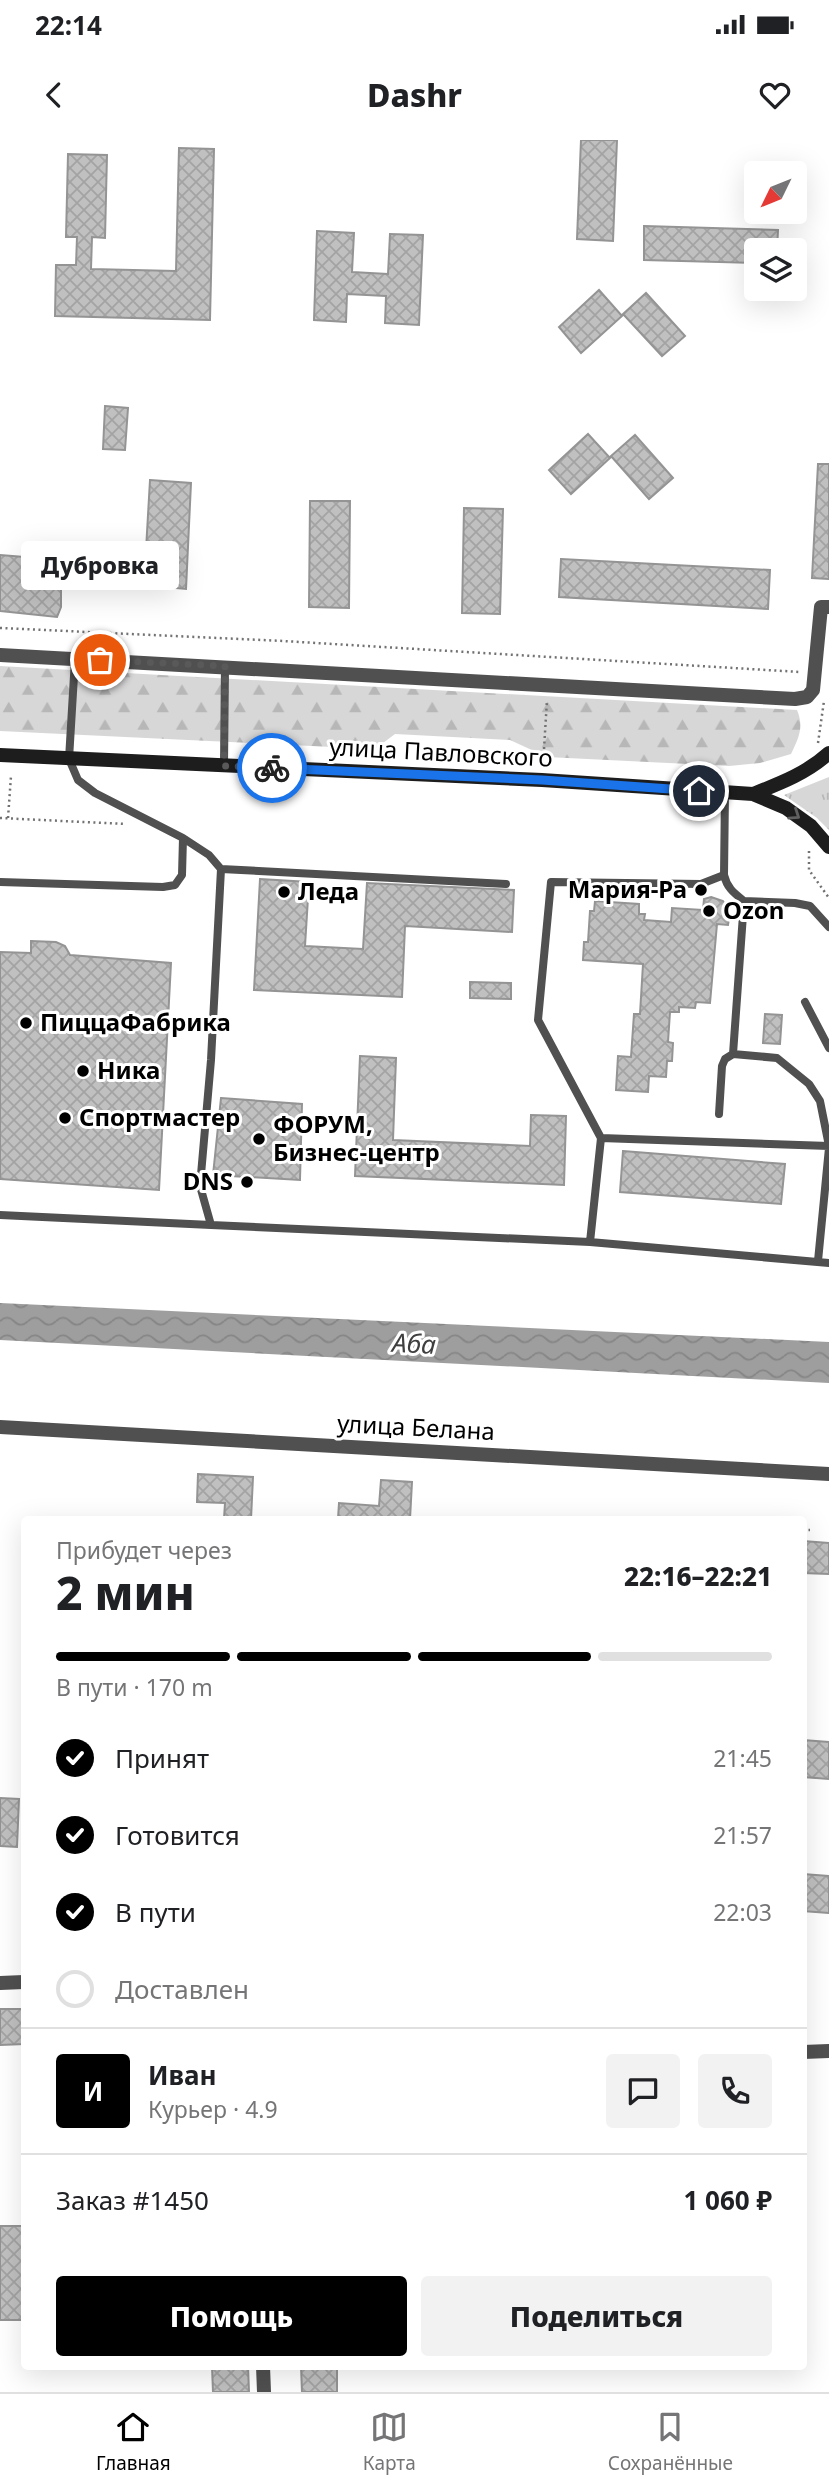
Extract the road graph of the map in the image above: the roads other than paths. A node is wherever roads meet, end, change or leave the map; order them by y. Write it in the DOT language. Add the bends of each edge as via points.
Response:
graph roads {
  1 [pos="829,607"];
  2 [pos="0,655"];
  3 [pos="75,659"];
  4 [pos="225,666"];
  5 [pos="823,752"];
  6 [pos="0,755"];
  7 [pos="69,759"];
  8 [pos="224,766"];
  9 [pos="725,792"];
  10 [pos="753,793"];
  11 [pos="183,838"];
  12 [pos="829,847"];
  13 [pos="221,869"];
  14 [pos="724,875"];
  15 [pos="0,883"];
  16 [pos="506,884"];
  17 [pos="744,901"];
  18 [pos="829,927"];
  19 [pos="805,1002"];
  20 [pos="829,1048"];
  21 [pos="733,1054"];
  22 [pos="719,1114"];
  23 [pos="601,1138"];
  24 [pos="829,1146"];
  25 [pos="0,1215"];
  26 [pos="211,1225"];
  27 [pos="590,1242"];
  28 [pos="818,1261"];
  29 [pos="829,1263"];
  30 [pos="0,1427"];
  31 [pos="829,1474"];
  32 [pos="21,1982"];
  33 [pos="0,1983"];
  34 [pos="807,2052"];
  35 [pos="829,2052"];
  36 [pos="263,2370"];
  37 [pos="264,2392"];
  1 -- 4 [label="street" via="821,607 813,690 807,697 795,699"];
  2 -- 3 [label="street"];
  3 -- 4 [label="street"];
  3 -- 7 [label="lane"];
  4 -- 8 [label="lane"];
  5 -- 10 [label="main road, улица Павловского" via="816,765"];
  6 -- 7 [label="main road, улица Павловского"];
  7 -- 8 [label="main road, улица Павловского"];
  7 -- 11 [label="lane" via="78,780 95,793"];
  8 -- 9 [label="main road, улица Павловского"];
  9 -- 10 [label="main road, улица Павловского"];
  9 -- 14 [label="lane"];
  10 -- 12 [label="main road, улица Павловского, one-way" via="786,808"];
  11 -- 13 [label="lane"];
  11 -- 15 [label="lane" via="181,875 175,885"];
  13 -- 16 [label="lane"];
  13 -- 26 [label="lane" via="200,1186"];
  14 -- 17 [label="lane" via="731,891"];
  14 -- 23 [label="lane" via="701,884 551,882 538,1020"];
  17 -- 18 [label="lane" via="810,906"];
  17 -- 21 [label="lane"];
  19 -- 20 [label="lane"];
  21 -- 22 [label="lane" via="722,1066"];
  21 -- 24 [label="lane" via="777,1058 809,1084 820,1101"];
  23 -- 24 [label="lane"];
  23 -- 27 [label="lane"];
  24 -- 28 [label="lane"];
  25 -- 26 [label="lane"];
  26 -- 27 [label="lane"];
  27 -- 28 [label="lane"];
  28 -- 29 [label="lane"];
  30 -- 31 [label="street, улица Белана"];
  32 -- 33 [label="street"];
  34 -- 35 [label="street"];
  36 -- 37 [label="street"];
}
